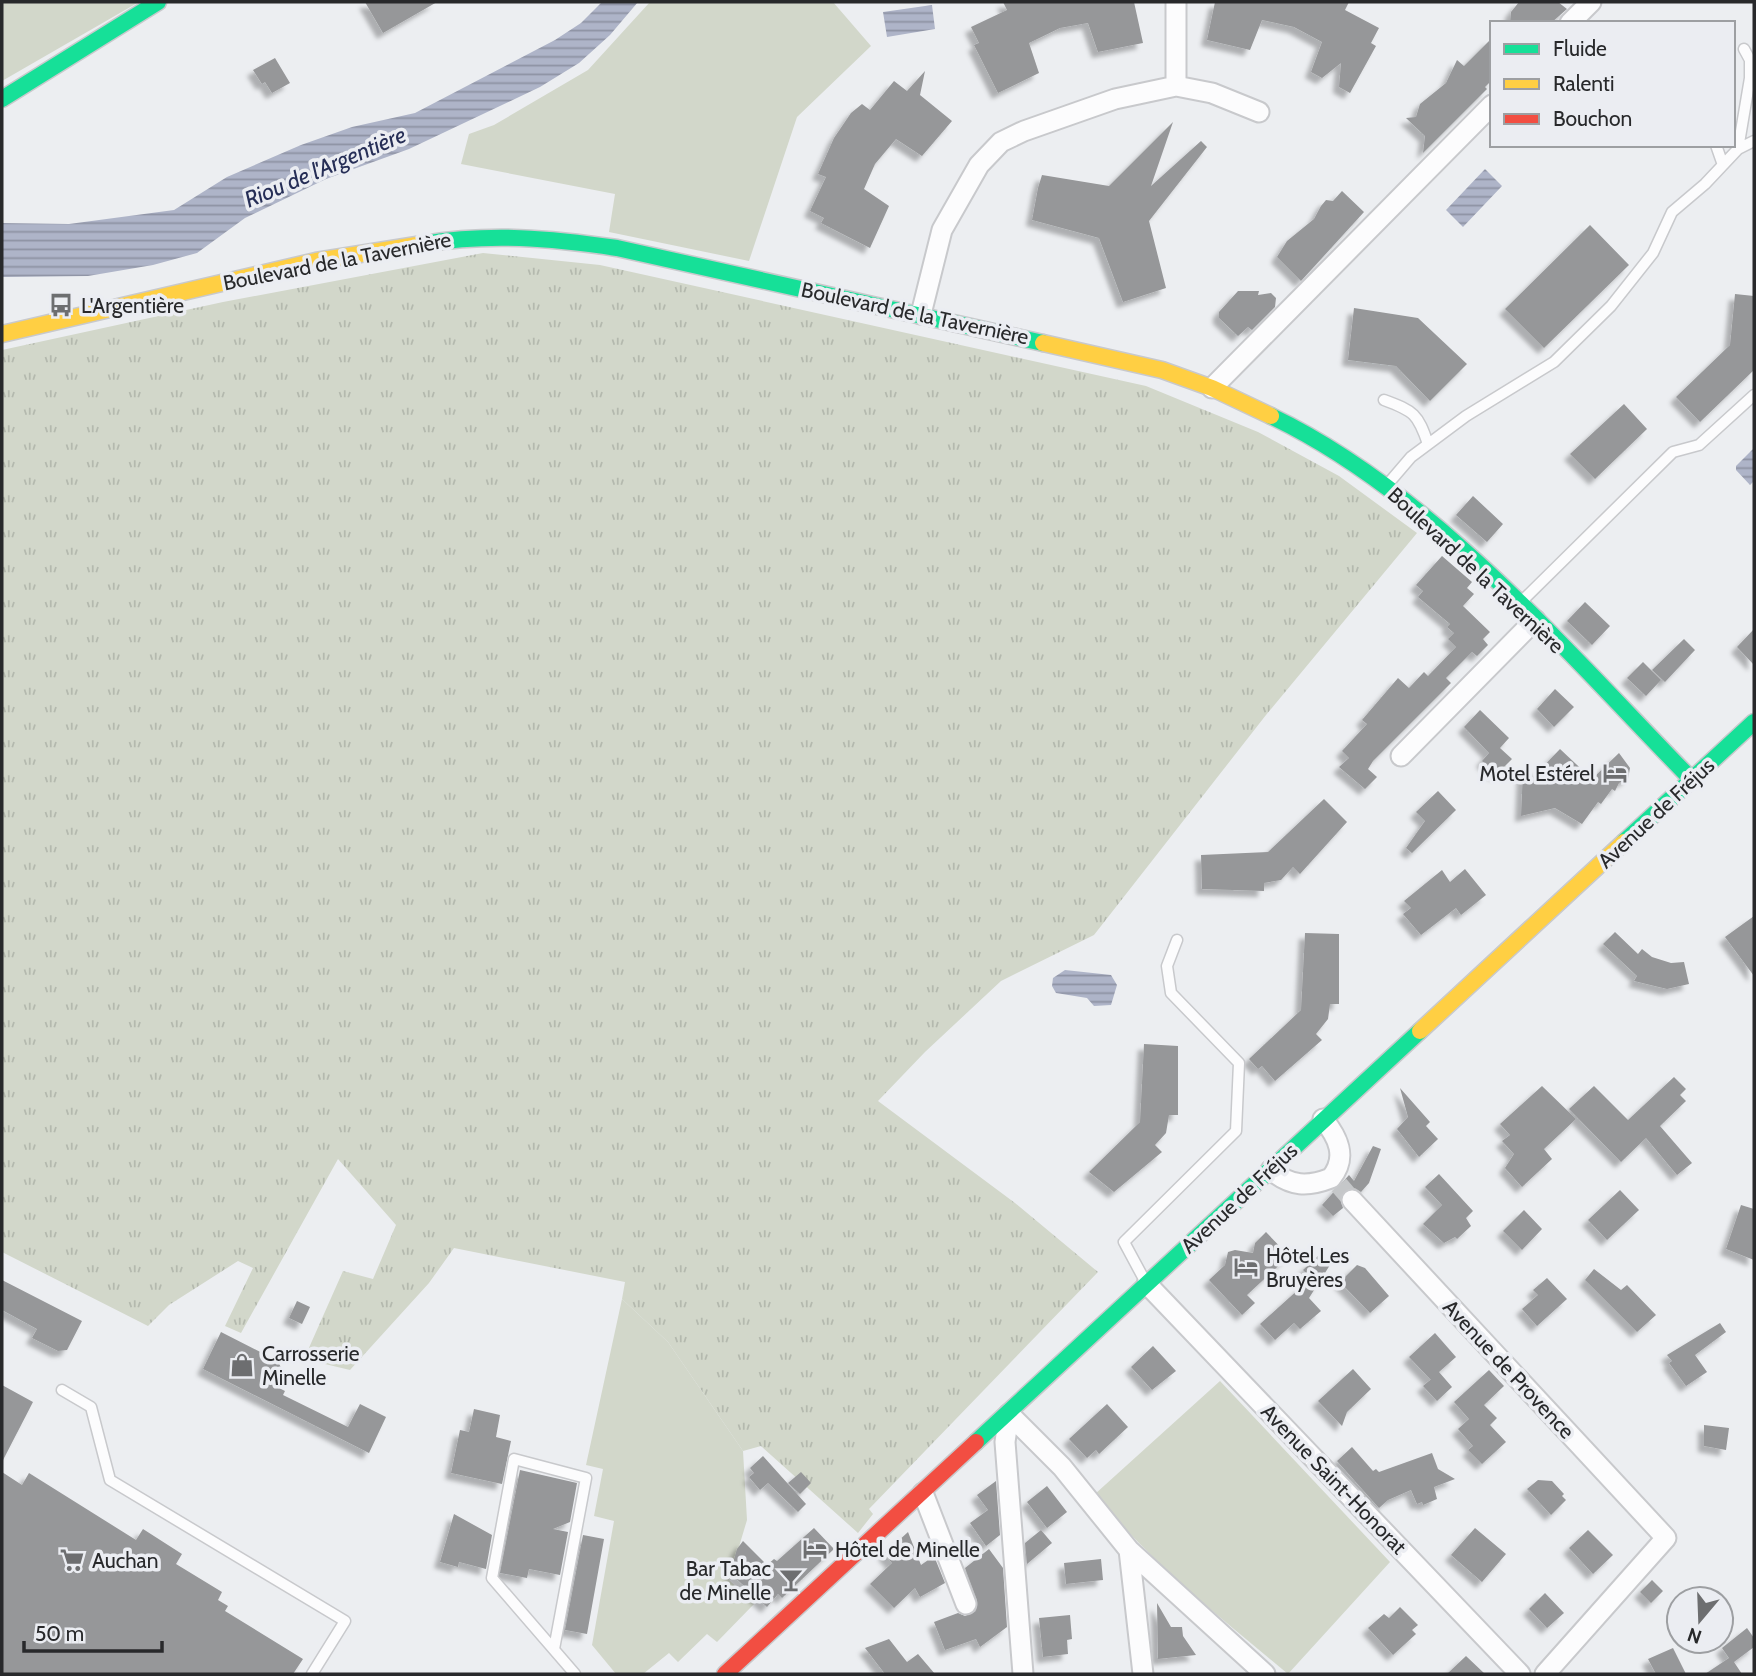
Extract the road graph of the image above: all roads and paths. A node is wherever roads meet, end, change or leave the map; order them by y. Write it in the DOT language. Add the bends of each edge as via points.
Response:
graph roads {
  1 [pos="158,2"];
  2 [pos="1176,2"];
  3 [pos="1591,2"];
  4 [pos="1572,21"];
  5 [pos="1744,49"];
  6 [pos="1176,86"];
  7 [pos="2,99"];
  8 [pos="1490,106"];
  9 [pos="1259,112"];
  10 [pos="1754,141"];
  11 [pos="1717,147"];
  12 [pos="1738,149"];
  13 [pos="1723,165"];
  14 [pos="921,314"];
  15 [pos="2,334"];
  16 [pos="1212,388"];
  17 [pos="1754,395"];
  18 [pos="1384,400"];
  19 [pos="1428,444"];
  20 [pos="1387,485"];
  21 [pos="1520,604"];
  22 [pos="1535,620"];
  23 [pos="1752,727"];
  24 [pos="1401,756"];
  25 [pos="1692,780"];
  26 [pos="1177,940"];
  27 [pos="1323,1119"];
  28 [pos="1271,1170"];
  29 [pos="1341,1188"];
  30 [pos="1147,1284"];
  31 [pos="62,1390"];
  32 [pos="1009,1414"];
  33 [pos="923,1493"];
  34 [pos="1129,1550"];
  35 [pos="966,1604"];
  36 [pos="554,1649"];
  37 [pos="312,1674"];
  38 [pos="575,1674"];
  39 [pos="726,1674"];
  40 [pos="1023,1674"];
  41 [pos="1143,1674"];
  42 [pos="1265,1674"];
  43 [pos="1520,1674"];
  44 [pos="1545,1674"];
  1 -- 7 [label="street"];
  2 -- 6 [label="street"];
  3 -- 4 [label="street"];
  5 -- 12 [label="lane" via="1751,78"];
  6 -- 9 [label="street" via="1212,93"];
  6 -- 14 [label="street" via="1115,99 1001,142 979,165 942,230"];
  8 -- 16 [label="street"];
  10 -- 12 [label="lane"];
  11 -- 13 [label="lane"];
  12 -- 13 [label="lane"];
  13 -- 19 [label="lane" via="1672,212 1653,253 1611,306 1555,362"];
  14 -- 15 [label="street, Boulevard de la Tavernière" via="617,248 473,236 316,261"];
  14 -- 16 [label="street, Boulevard de la Tavernière" via="1115,358"];
  16 -- 20 [label="street, Boulevard de la Tavernière" via="1277,419"];
  17 -- 21 [label="lane" via="1699,445 1673,453"];
  18 -- 19 [label="lane" via="1420,419"];
  19 -- 20 [label="lane"];
  20 -- 21 [label="street, Boulevard de la Tavernière"];
  21 -- 22 [label="street, Boulevard de la Tavernière"];
  22 -- 24 [label="street"];
  22 -- 25 [label="street, Boulevard de la Tavernière"];
  23 -- 25 [label="street, Avenue de Fréjus"];
  25 -- 27 [label="street, Avenue de Fréjus"];
  26 -- 30 [label="lane" via="1167,966 1171,993 1239,1063 1236,1131 1124,1242"];
  27 -- 28 [label="street, Avenue de Fréjus"];
  27 -- 29 [label="street" via="1340,1146"];
  28 -- 29 [label="street" via="1298,1185"];
  28 -- 30 [label="street, Avenue de Fréjus"];
  29 -- 44 [label="street, Avenue de Provence" via="1666,1538"];
  30 -- 32 [label="street, Avenue de Fréjus"];
  30 -- 43 [label="street, Avenue Saint-Honorat"];
  31 -- 37 [label="lane" via="91,1407 110,1480 345,1621"];
  32 -- 33 [label="street, Avenue de Fréjus"];
  32 -- 34 [label="street" via="1062,1467"];
  32 -- 40 [label="street" via="1005,1442"];
  33 -- 35 [label="street"];
  33 -- 39 [label="street, Avenue de Fréjus"];
  34 -- 41 [label="street"];
  34 -- 42 [label="street"];
  36 -- 36 [label="lane" via="492,1578 514,1459 586,1478"];
  36 -- 38 [label="lane"];
}
